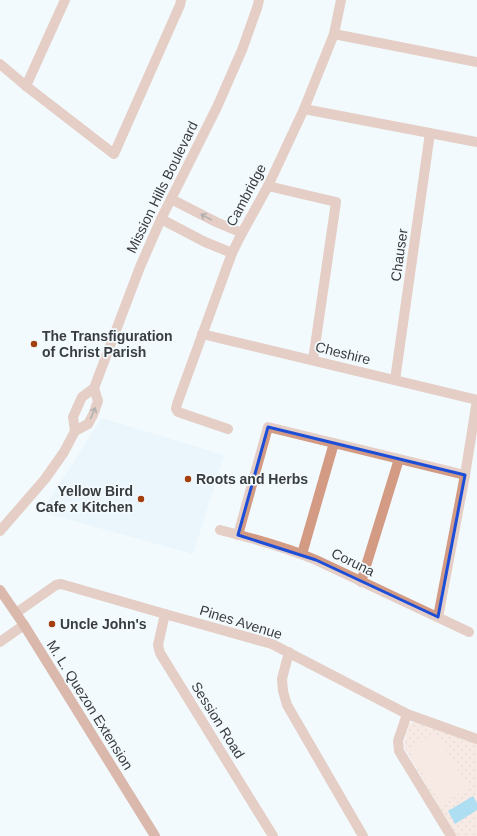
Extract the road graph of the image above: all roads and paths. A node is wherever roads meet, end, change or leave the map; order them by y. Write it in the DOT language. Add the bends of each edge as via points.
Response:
graph roads {
  1 [pos="66,0"];
  2 [pos="181,0"];
  3 [pos="259,0"];
  4 [pos="341,0"];
  5 [pos="334,34"];
  6 [pos="477,62"];
  7 [pos="0,64"];
  8 [pos="26,86"];
  9 [pos="304,109"];
  10 [pos="430,133"];
  11 [pos="477,142"];
  12 [pos="268,186"];
  13 [pos="172,199"];
  14 [pos="161,219"];
  15 [pos="242,233"];
  16 [pos="232,253"];
  17 [pos="202,334"];
  18 [pos="313,360"];
  19 [pos="395,380"];
  20 [pos="94,388"];
  21 [pos="477,400"];
  22 [pos="228,429"];
  23 [pos="75,431"];
  24 [pos="334,443"];
  25 [pos="399,459"];
  26 [pos="464,475"];
  27 [pos="220,530"];
  28 [pos="0,532"];
  29 [pos="238,535"];
  30 [pos="302,554"];
  31 [pos="361,582"];
  32 [pos="0,590"];
  33 [pos="16,613"];
  34 [pos="165,614"];
  35 [pos="438,617"];
  36 [pos="24,625"];
  37 [pos="469,632"];
  38 [pos="0,642"];
  39 [pos="289,652"];
  40 [pos="407,714"];
  41 [pos="477,739"];
  42 [pos="155,836"];
  43 [pos="273,836"];
  44 [pos="364,836"];
  45 [pos="451,836"];
  1 -- 8 [label="street"];
  2 -- 8 [label="street" via="114,154"];
  3 -- 13 [label="street, Mission Hills Boulevard" via="242,50"];
  4 -- 5 [label="street, Cambridge"];
  5 -- 6 [label="street"];
  5 -- 9 [label="street, Cambridge"];
  7 -- 8 [label="street"];
  9 -- 10 [label="street"];
  9 -- 12 [label="street, Cambridge"];
  10 -- 11 [label="street"];
  10 -- 19 [label="street, Chauser"];
  12 -- 15 [label="street, Cambridge"];
  12 -- 18 [label="street" via="336,202"];
  13 -- 14 [label="street, Mission Hills Boulevard"];
  15 -- 13 [label="street, one-way"];
  14 -- 16 [label="street"];
  14 -- 20 [label="street, Mission Hills Boulevard"];
  15 -- 16 [label="street, Cambridge"];
  16 -- 17 [label="street, Cambridge"];
  17 -- 18 [label="street, Cheshire"];
  17 -- 22 [label="street, Cambridge" via="176,409 178,412"];
  18 -- 19 [label="street, Cheshire"];
  19 -- 21 [label="street, Cheshire"];
  20 -- 23 [label="street, Mission Hills Boulevard" via="82,397 74,417"];
  23 -- 20 [label="street, Mission Hills Boulevard, one-way" via="88,424 93,415 98,401"];
  21 -- 26 [label="street"];
  23 -- 28 [label="street, Mission Hills Boulevard" via="45,479"];
  24 -- 25 [label="street"];
  24 -- 29 [label="street" via="268,427"];
  24 -- 30 [label="street"];
  25 -- 26 [label="street"];
  25 -- 31 [label="street"];
  26 -- 35 [label="street"];
  27 -- 29 [label="street, Coruna"];
  29 -- 30 [label="street, Coruna"];
  30 -- 31 [label="street, Coruna"];
  31 -- 35 [label="street, Coruna"];
  32 -- 33 [label="main road, M. L. Quezon Extension"];
  33 -- 34 [label="street, Pines Avenue" via="61,584"];
  33 -- 36 [label="main road, M. L. Quezon Extension"];
  34 -- 39 [label="street, Pines Avenue" via="272,644"];
  34 -- 43 [label="street, Session Road" via="158,645 160,653"];
  35 -- 37 [label="street, Coruna"];
  36 -- 38 [label="street"];
  36 -- 42 [label="main road, M. L. Quezon Extension"];
  39 -- 40 [label="street, Pines Avenue"];
  39 -- 44 [label="street" via="282,679 287,705"];
  40 -- 41 [label="street, Pines Avenue"];
  40 -- 45 [label="street" via="398,741 399,751"];
}
